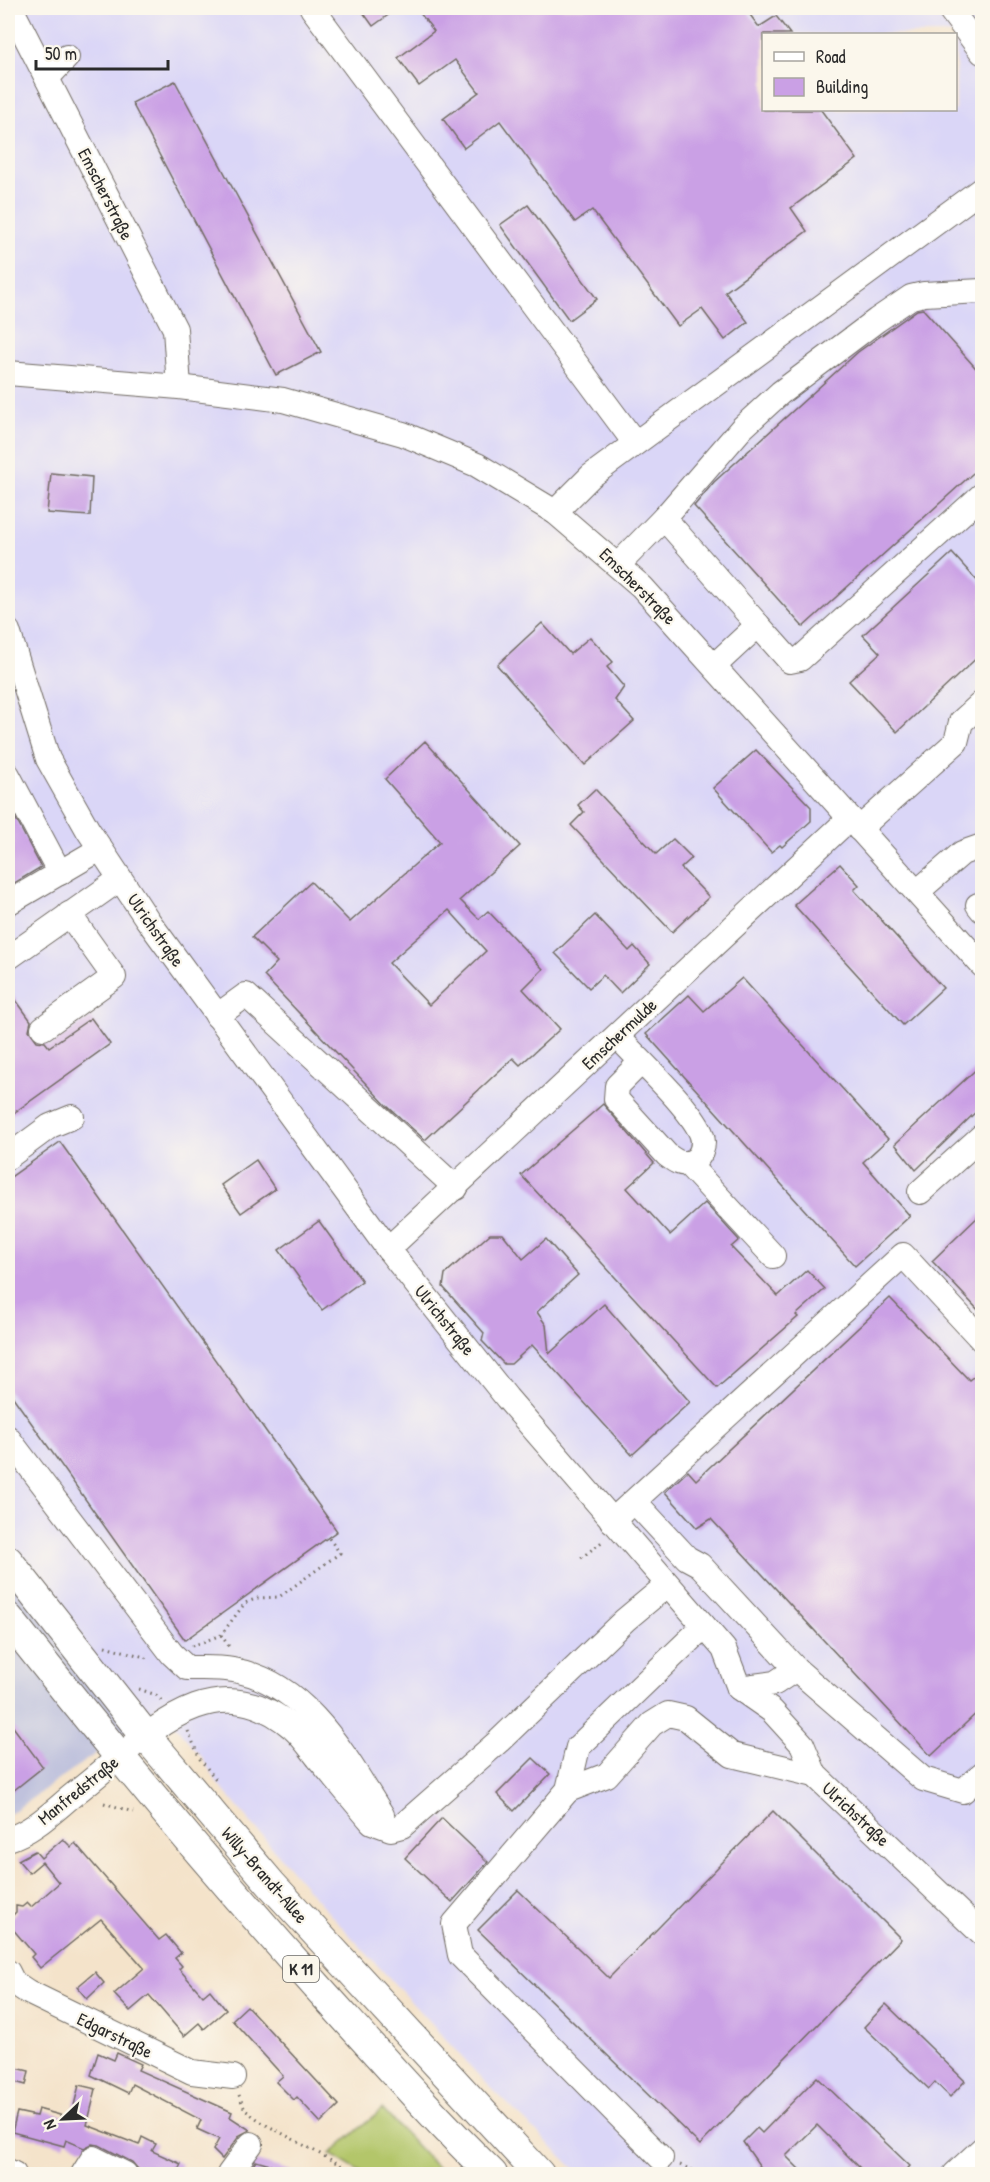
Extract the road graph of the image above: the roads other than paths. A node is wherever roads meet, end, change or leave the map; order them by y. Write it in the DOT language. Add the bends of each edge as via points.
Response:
graph roads {
  1 [pos="11,8"];
  2 [pos="312,8"];
  3 [pos="949,8"];
  4 [pos="982,52"];
  5 [pos="67,57"];
  6 [pos="47,78"];
  7 [pos="982,189"];
  8 [pos="982,291"];
  9 [pos="8,373"];
  10 [pos="179,387"];
  11 [pos="635,443"];
  12 [pos="982,495"];
  13 [pos="555,512"];
  14 [pos="664,518"];
  15 [pos="618,565"];
  16 [pos="758,625"];
  17 [pos="8,631"];
  18 [pos="714,666"];
  19 [pos="982,703"];
  20 [pos="8,775"];
  21 [pos="855,823"];
  22 [pos="982,846"];
  23 [pos="100,849"];
  24 [pos="60,873"];
  25 [pos="120,879"];
  26 [pos="917,892"];
  27 [pos="8,903"];
  28 [pos="69,914"];
  29 [pos="8,958"];
  30 [pos="982,964"];
  31 [pos="217,1016"];
  32 [pos="43,1028"];
  33 [pos="617,1036"];
  34 [pos="641,1062"];
  35 [pos="72,1117"];
  36 [pos="982,1136"];
  37 [pos="8,1157"];
  38 [pos="687,1163"];
  39 [pos="456,1188"];
  40 [pos="920,1192"];
  41 [pos="388,1249"];
  42 [pos="773,1256"];
  43 [pos="982,1340"];
  44 [pos="8,1438"];
  45 [pos="635,1502"];
  46 [pos="616,1525"];
  47 [pos="8,1561"];
  48 [pos="667,1585"];
  49 [pos="8,1618"];
  50 [pos="704,1626"];
  51 [pos="796,1669"];
  52 [pos="739,1688"];
  53 [pos="145,1735"];
  54 [pos="118,1756"];
  55 [pos="982,1774"];
  56 [pos="815,1776"];
  57 [pos="568,1790"];
  58 [pos="391,1829"];
  59 [pos="8,1839"];
  60 [pos="982,1934"];
  61 [pos="8,1972"];
  62 [pos="233,2077"];
  63 [pos="251,2144"];
  64 [pos="982,2149"];
  65 [pos="661,2158"];
  66 [pos="8,2171"];
  67 [pos="14,2175"];
  68 [pos="83,2175"];
  69 [pos="125,2175"];
  70 [pos="229,2175"];
  71 [pos="492,2175"];
  72 [pos="539,2175"];
  73 [pos="956,2175"];
  1 -- 6 [label="street, Emscherstraße"];
  2 -- 11 [label="street"];
  3 -- 4 [label="street"];
  5 -- 6 [label="street"];
  6 -- 10 [label="street, Emscherstraße" via="175,329"];
  7 -- 11 [label="street"];
  8 -- 14 [label="street" via="917,296 877,320 780,393 742,428"];
  9 -- 10 [label="street, Emscherstraße"];
  10 -- 13 [label="street, Emscherstraße" via="283,400 404,434 477,465"];
  11 -- 13 [label="street"];
  12 -- 16 [label="street" via="800,659 790,662"];
  13 -- 15 [label="street, Emscherstraße"];
  14 -- 15 [label="street"];
  14 -- 16 [label="street"];
  15 -- 18 [label="street, Emscherstraße"];
  16 -- 18 [label="street"];
  17 -- 23 [label="street, Ulrichstraße" via="48,759"];
  18 -- 21 [label="street, Emscherstraße"];
  19 -- 21 [label="street, Emschermulde" via="961,722 956,742"];
  20 -- 24 [label="street"];
  21 -- 26 [label="street, Emscherstraße"];
  21 -- 33 [label="street, Emschermulde"];
  22 -- 26 [label="street" via="962,853"];
  23 -- 24 [label="street"];
  23 -- 25 [label="street, Ulrichstraße"];
  24 -- 27 [label="street"];
  25 -- 28 [label="street"];
  25 -- 31 [label="street, Ulrichstraße"];
  26 -- 30 [label="street, Emscherstraße"];
  28 -- 29 [label="street"];
  28 -- 32 [label="street" via="114,977"];
  31 -- 39 [label="street" via="246,995"];
  31 -- 41 [label="street, Ulrichstraße"];
  33 -- 34 [label="street"];
  33 -- 39 [label="street, Emschermulde"];
  34 -- 38 [label="street" via="693,1119 702,1135 701,1154"];
  34 -- 38 [label="street" via="617,1086 616,1100 667,1155"];
  35 -- 37 [label="street" via="50,1126"];
  36 -- 40 [label="street"];
  38 -- 42 [label="street"];
  39 -- 41 [label="street, Emschermulde"];
  41 -- 46 [label="street, Ulrichstraße" via="507,1398"];
  43 -- 45 [label="street" via="903,1255"];
  44 -- 58 [label="street" via="172,1654 187,1668 234,1670 288,1694 326,1730"];
  45 -- 46 [label="street"];
  45 -- 51 [label="street" via="687,1558 700,1565"];
  46 -- 48 [label="street, Ulrichstraße"];
  47 -- 53 [label="main road, Willy-Brandt-Allee / K 11"];
  48 -- 50 [label="street, Ulrichstraße"];
  48 -- 58 [label="street" via="499,1741 402,1826"];
  49 -- 54 [label="main road, Willy-Brandt-Allee / K 11"];
  50 -- 52 [label="street, Ulrichstraße" via="724,1649"];
  50 -- 57 [label="street" via="578,1747"];
  51 -- 52 [label="street" via="775,1683"];
  51 -- 55 [label="street" via="923,1779 963,1791"];
  52 -- 56 [label="street, Ulrichstraße" via="772,1712 802,1744"];
  53 -- 54 [label="street, Manfredstraße"];
  53 -- 58 [label="street, Manfredstraße" via="176,1714 198,1705 219,1700 255,1706 294,1729 372,1822"];
  53 -- 72 [label="main road, Willy-Brandt-Allee / K 11" via="324,1943"];
  54 -- 59 [label="street, Manfredstraße" via="40,1822"];
  54 -- 71 [label="main road, Willy-Brandt-Allee / K 11" via="377,2054"];
  56 -- 57 [label="street" via="732,1755 686,1718 668,1714 652,1724 607,1775"];
  56 -- 60 [label="street, Ulrichstraße"];
  57 -- 65 [label="street" via="454,1923 460,1955"];
  61 -- 62 [label="street, Edgarstraße" via="13,1982 28,1992 192,2072"];
  63 -- 70 [label="street"];
  64 -- 73 [label="street"];
  66 -- 67 [label="street"];
  68 -- 69 [label="street" via="93,2158"];
}
